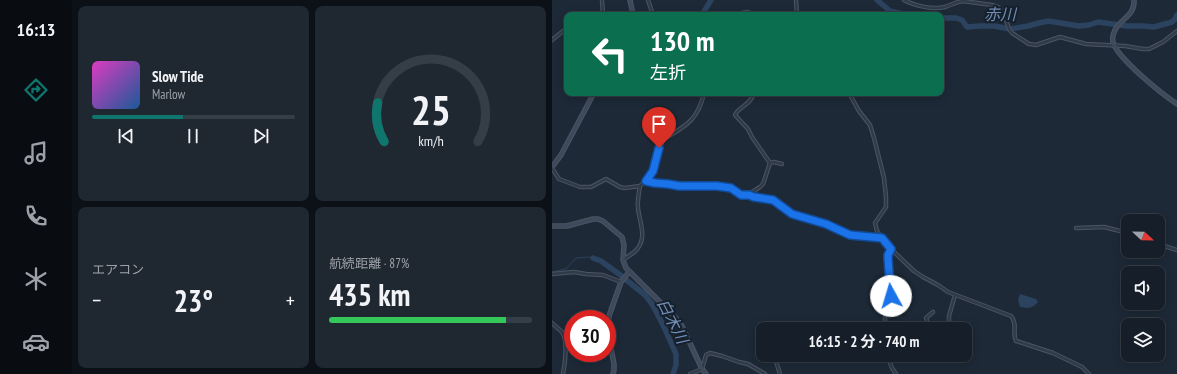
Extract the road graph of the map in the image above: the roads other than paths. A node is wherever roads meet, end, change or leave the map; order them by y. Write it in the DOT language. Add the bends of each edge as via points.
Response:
graph roads {
  1 [pos="602,0"];
  2 [pos="630,0"];
  3 [pos="648,0"];
  4 [pos="796,0"];
  5 [pos="904,0"];
  6 [pos="1134,0"];
  7 [pos="603,12"];
  8 [pos="632,12"];
  9 [pos="651,12"];
  10 [pos="797,12"];
  11 [pos="564,30"];
  12 [pos="1177,31"];
  13 [pos="552,40"];
  14 [pos="1115,46"];
  15 [pos="592,96"];
  16 [pos="703,96"];
  17 [pos="753,96"];
  18 [pos="851,96"];
  19 [pos="1177,104"];
  20 [pos="770,163"];
  21 [pos="782,164"];
  22 [pos="552,168"];
  23 [pos="646,181"];
  24 [pos="640,186"];
  25 [pos="749,195"];
  26 [pos="552,226"];
  27 [pos="1076,228"];
  28 [pos="1121,231"];
  29 [pos="882,238"];
  30 [pos="1165,246"];
  31 [pos="891,249"];
  32 [pos="1177,250"];
  33 [pos="624,260"];
  34 [pos="629,272"];
  35 [pos="552,274"];
  36 [pos="622,281"];
  37 [pos="955,295"];
  38 [pos="933,312"];
  39 [pos="885,322"];
  40 [pos="927,322"];
  41 [pos="949,322"];
  42 [pos="552,323"];
  43 [pos="776,362"];
  44 [pos="890,362"];
  45 [pos="702,369"];
  46 [pos="563,374"];
  47 [pos="613,374"];
  48 [pos="690,374"];
  49 [pos="706,374"];
  50 [pos="766,374"];
  51 [pos="780,374"];
  52 [pos="896,374"];
  53 [pos="1089,374"];
  1 -- 7 [label="street"];
  2 -- 8 [label="main road"];
  3 -- 9 [label="street"];
  4 -- 10 [label="street"];
  5 -- 14 [label="street" via="934,8 963,1 995,6 1002,11 1012,32 1029,44 1036,45 1060,37 1086,44"];
  6 -- 14 [label="main road" via="1130,14 1113,32 1112,40"];
  11 -- 13 [label="street"];
  12 -- 14 [label="street" via="1149,49"];
  14 -- 19 [label="main road" via="1118,53 1152,85"];
  15 -- 22 [label="main road"];
  16 -- 23 [label="street" via="694,117 664,139 653,171"];
  17 -- 20 [label="street" via="735,115 748,129"];
  18 -- 29 [label="street" via="870,125 884,178 886,207 875,223"];
  20 -- 21 [label="street"];
  20 -- 25 [label="street" via="764,182"];
  22 -- 24 [label="street" via="559,179 580,187 606,180 625,188"];
  23 -- 24 [label="street"];
  23 -- 25 [label="street" via="688,187 723,187 741,195"];
  24 -- 33 [label="street" via="638,208 642,229 641,241 638,248"];
  25 -- 29 [label="street" via="773,200 792,214 826,224 850,235"];
  26 -- 33 [label="main road" via="567,226 593,219 603,221 622,237"];
  27 -- 28 [label="street" via="1104,227"];
  29 -- 31 [label="street"];
  30 -- 32 [label="street"];
  31 -- 37 [label="street" via="914,271"];
  31 -- 39 [label="street" via="888,259 891,296 885,309"];
  33 -- 34 [label="main road"];
  34 -- 36 [label="main road"];
  34 -- 45 [label="main road" via="682,326"];
  35 -- 36 [label="street" via="574,272 603,275"];
  36 -- 47 [label="main road" via="609,316 608,326 614,364"];
  37 -- 41 [label="street"];
  37 -- 53 [label="street" via="1008,315 1015,323 1016,341 1053,353 1082,367"];
  38 -- 40 [label="street" via="926,318"];
  42 -- 46 [label="street" via="564,338"];
  43 -- 51 [label="street"];
  44 -- 52 [label="street"];
  45 -- 48 [label="street"];
  45 -- 49 [label="main road"];
  45 -- 50 [label="street" via="706,355 710,353 748,364"];
}
